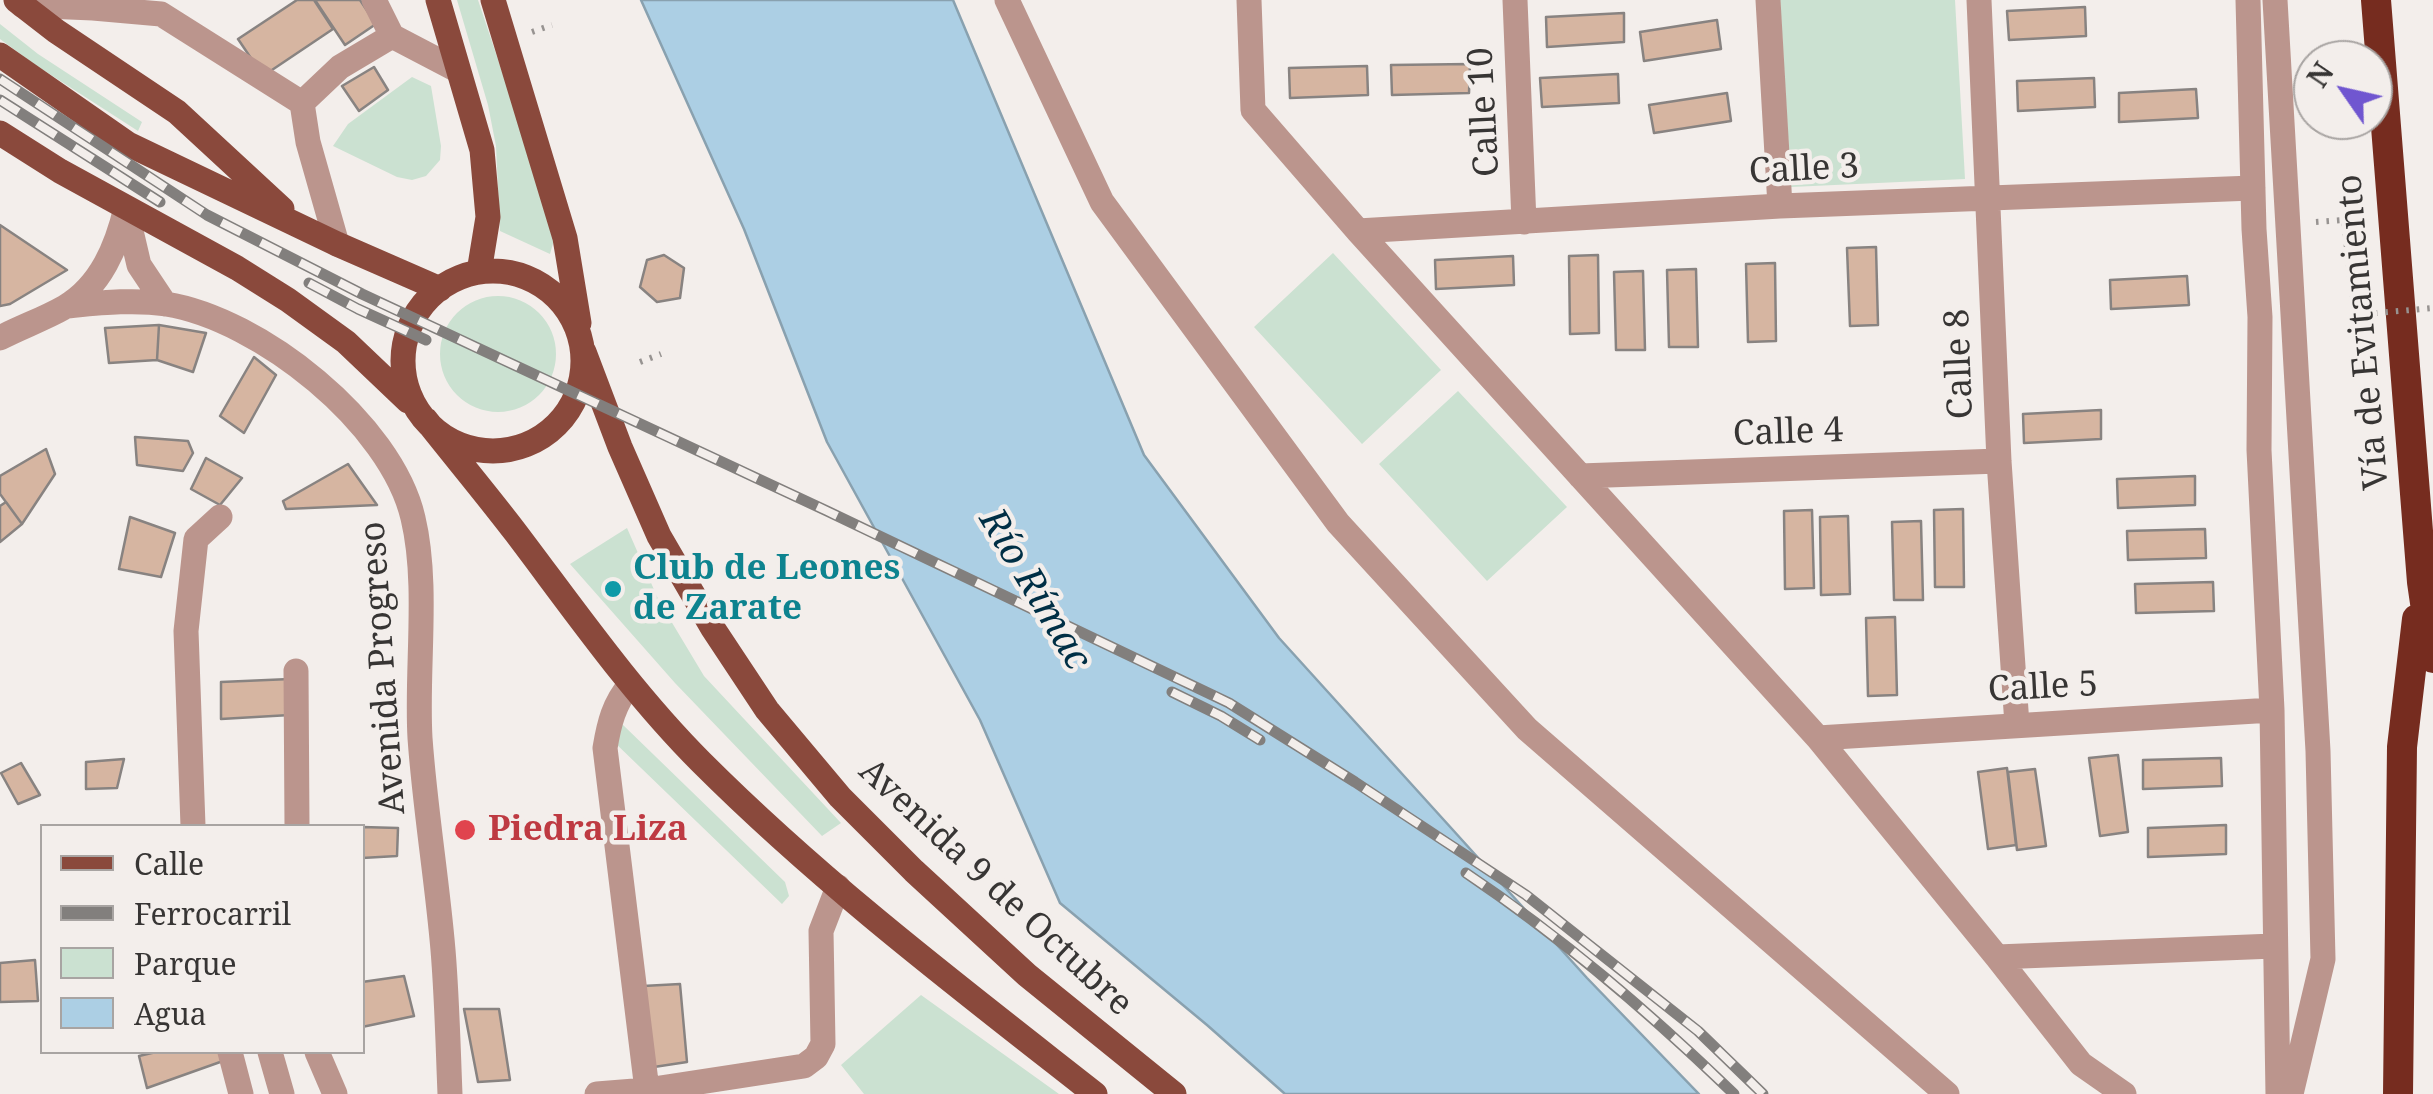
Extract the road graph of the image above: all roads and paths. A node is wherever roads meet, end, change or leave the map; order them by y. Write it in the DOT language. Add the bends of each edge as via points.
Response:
graph roads {
  1 [pos="183,0"];
  2 [pos="374,0"];
  3 [pos="438,0"];
  4 [pos="493,0"];
  5 [pos="1007,0"];
  6 [pos="1249,0"];
  7 [pos="1515,0"];
  8 [pos="1768,0"];
  9 [pos="1979,0"];
  10 [pos="2248,0"];
  11 [pos="2275,0"];
  12 [pos="2376,0"];
  13 [pos="19,3"];
  14 [pos="160,14"];
  15 [pos="552,26"];
  16 [pos="531,32"];
  17 [pos="392,36"];
  18 [pos="0,55"];
  19 [pos="457,70"];
  20 [pos="302,103"];
  21 [pos="0,133"];
  22 [pos="2254,188"];
  23 [pos="1988,197"];
  24 [pos="1780,206"];
  25 [pos="126,208"];
  26 [pos="2344,220"];
  27 [pos="1524,222"];
  28 [pos="304,229"];
  29 [pos="1358,232"];
  30 [pos="337,244"];
  31 [pos="479,272"];
  32 [pos="440,288"];
  33 [pos="166,304"];
  34 [pos="67,306"];
  35 [pos="2433,308"];
  36 [pos="0,338"];
  37 [pos="582,343"];
  38 [pos="661,354"];
  39 [pos="640,362"];
  40 [pos="419,412"];
  41 [pos="1999,461"];
  42 [pos="1580,476"];
  43 [pos="220,517"];
  44 [pos="2422,582"];
  45 [pos="2433,658"];
  46 [pos="296,671"];
  47 [pos="630,684"];
  48 [pos="2272,710"];
  49 [pos="2017,724"];
  50 [pos="1818,738"];
  51 [pos="193,824"];
  52 [pos="298,824"];
  53 [pos="838,888"];
  54 [pos="2274,946"];
  55 [pos="1997,956"];
  56 [pos="231,1054"];
  57 [pos="271,1054"];
  58 [pos="316,1054"];
  59 [pos="317,1054"];
  60 [pos="647,1090"];
  61 [pos="241,1094"];
  62 [pos="282,1094"];
  63 [pos="316,1094"];
  64 [pos="335,1094"];
  65 [pos="450,1094"];
  66 [pos="597,1094"];
  67 [pos="1095,1094"];
  68 [pos="1174,1094"];
  69 [pos="1947,1094"];
  70 [pos="2124,1094"];
  71 [pos="2278,1094"];
  72 [pos="2291,1094"];
  73 [pos="2398,1094"];
  1 -- 14 [label="street"];
  2 -- 17 [label="street"];
  3 -- 19 [label="main road"];
  4 -- 37 [label="main road" via="566,238"];
  5 -- 69 [label="street" via="1102,202 1338,523 1528,730"];
  6 -- 29 [label="street" via="1253,110"];
  7 -- 27 [label="street, Calle 10"];
  8 -- 24 [label="street"];
  9 -- 23 [label="street, Calle 8"];
  10 -- 22 [label="street"];
  11 -- 72 [label="street" via="2318,751 2323,960"];
  12 -- 44 [label="highway, Vía de Evitamiento"];
  13 -- 14 [label="street"];
  13 -- 28 [label="main road" via="177,112"];
  14 -- 20 [label="street"];
  15 -- 16 [label="path"];
  17 -- 19 [label="street"];
  17 -- 20 [label="street" via="340,66"];
  18 -- 28 [label="main road" via="128,144"];
  19 -- 31 [label="main road" via="482,150 488,217"];
  20 -- 30 [label="street"];
  21 -- 25 [label="main road"];
  22 -- 23 [label="street, Calle 3"];
  22 -- 48 [label="street"];
  23 -- 24 [label="street, Calle 3"];
  23 -- 41 [label="street, Calle 8"];
  24 -- 27 [label="street, Calle 3"];
  25 -- 33 [label="street" via="139,264"];
  25 -- 34 [label="street" via="104,269"];
  25 -- 40 [label="main road" via="288,300 346,342"];
  26 -- 35 [label="path, bridge" via="2354,315"];
  27 -- 29 [label="street, Calle 3"];
  28 -- 30 [label="main road"];
  29 -- 42 [label="street"];
  30 -- 32 [label="main road"];
  31 -- 32 [label="main road"];
  31 -- 37 [label="main road" via="505,271 552,291"];
  32 -- 40 [label="main road" via="422,306 402,354 404,379"];
  33 -- 34 [label="street, Avenida Progreso"];
  33 -- 65 [label="street, Avenida Progreso" via="238,328 349,410 378,443 413,516 420,736 444,954"];
  34 -- 36 [label="street"];
  37 -- 40 [label="main road" via="582,381 572,407 529,444 474,449 448,439"];
  37 -- 68 [label="main road, Avenida 9 de Octubre" via="659,536 767,710 914,871"];
  38 -- 39 [label="path"];
  40 -- 47 [label="main road"];
  41 -- 42 [label="street, Calle 4"];
  41 -- 49 [label="street, Calle 8"];
  42 -- 50 [label="street"];
  43 -- 51 [label="street" via="196,539 186,631"];
  44 -- 45 [label="highway, Vía de Evitamiento"];
  44 -- 73 [label="highway" via="2402,747"];
  46 -- 52 [label="street"];
  47 -- 53 [label="main road" via="700,760"];
  47 -- 60 [label="street" via="611,717 605,748"];
  48 -- 49 [label="street, Calle 5"];
  48 -- 54 [label="street"];
  49 -- 50 [label="street, Calle 5"];
  50 -- 55 [label="street"];
  53 -- 60 [label="street" via="821,931 823,1044 816,1057 804,1066"];
  53 -- 67 [label="main road"];
  54 -- 55 [label="street"];
  54 -- 71 [label="street"];
  55 -- 70 [label="street" via="2081,1064"];
  56 -- 61 [label="street"];
  57 -- 62 [label="street"];
  58 -- 63 [label="street"];
  59 -- 64 [label="street"];
  60 -- 66 [label="street"];
}
